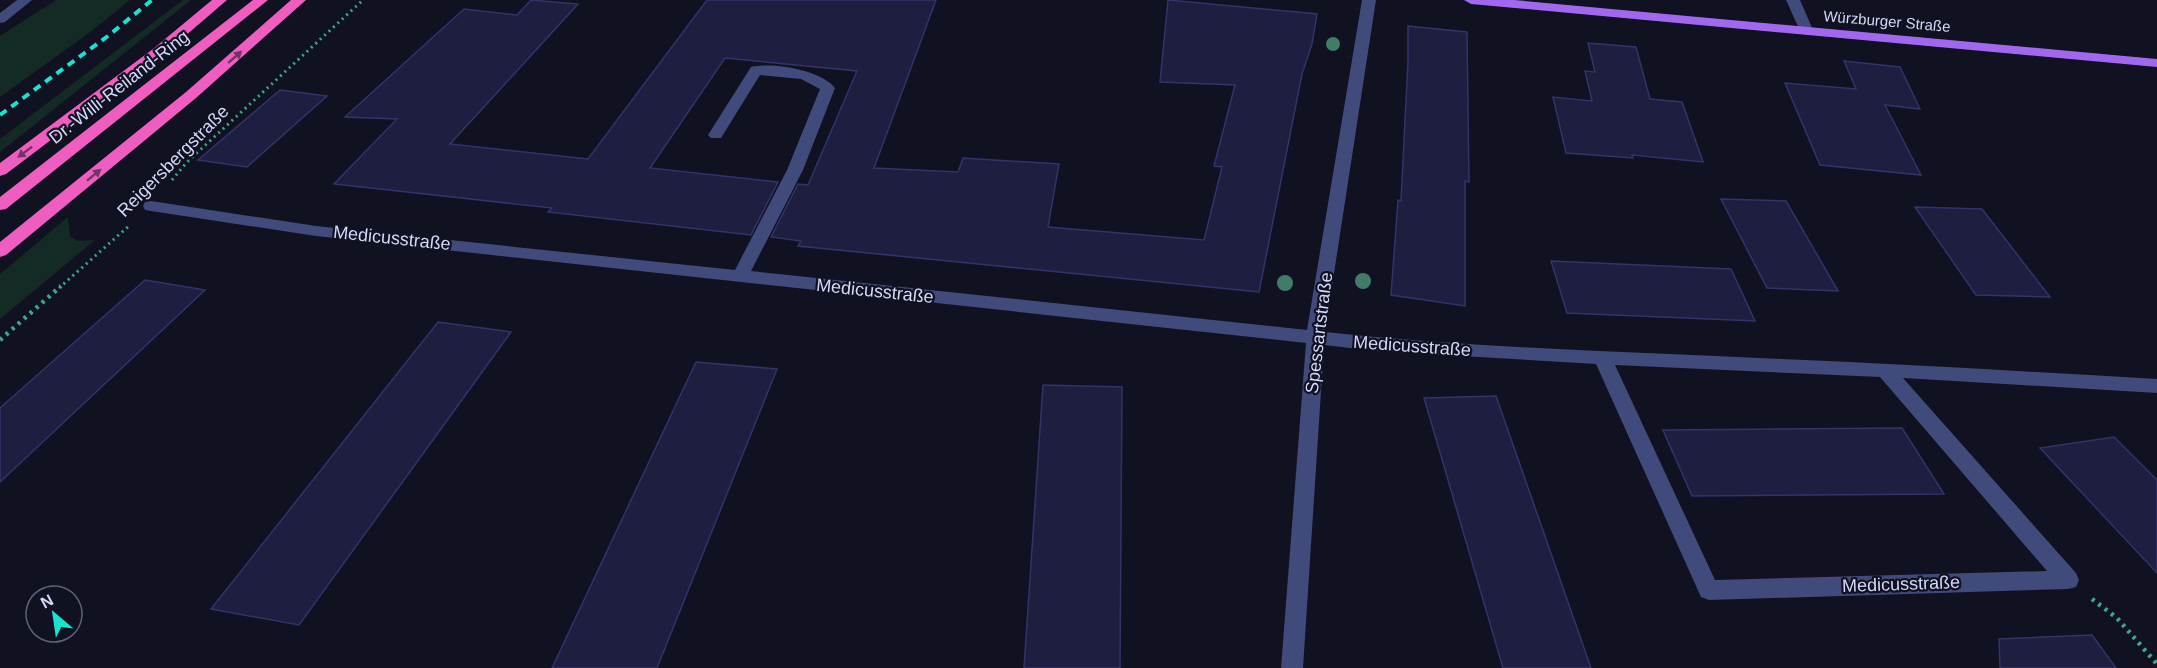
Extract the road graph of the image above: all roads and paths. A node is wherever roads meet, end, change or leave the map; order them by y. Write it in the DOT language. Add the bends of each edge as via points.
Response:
graph roads {
  1 [pos="25,0"];
  2 [pos="220,0"];
  3 [pos="261,0"];
  4 [pos="299,0"];
  5 [pos="363,0"];
  6 [pos="1369,0"];
  7 [pos="1471,0"];
  8 [pos="1793,0"];
  9 [pos="0,19"];
  10 [pos="1806,30"];
  11 [pos="2157,63"];
  12 [pos="716,135"];
  13 [pos="0,171"];
  14 [pos="0,205"];
  15 [pos="151,206"];
  16 [pos="0,251"];
  17 [pos="740,276"];
  18 [pos="1315,338"];
  19 [pos="0,340"];
  20 [pos="1602,358"];
  21 [pos="1885,370"];
  22 [pos="2157,386"];
  23 [pos="2068,580"];
  24 [pos="2157,664"];
  25 [pos="1292,668"];
  1 -- 9 [label="street"];
  2 -- 13 [label="highway, one-way" via="158,52"];
  3 -- 14 [label="highway, Dr.-Willi-Reiland-Ring"];
  16 -- 4 [label="highway, one-way" via="191,95"];
  5 -- 15 [label="path, Reigersbergstraße" via="187,162"];
  6 -- 18 [label="street, Spessartstraße"];
  7 -- 10 [label="main road, Würzburger Straße"];
  8 -- 10 [label="street"];
  10 -- 11 [label="main road, Würzburger Straße"];
  12 -- 17 [label="street" via="756,70 810,76 828,88 795,170"];
  15 -- 17 [label="street, Medicusstraße" via="316,231"];
  15 -- 19 [label="path, Reigersbergstraße"];
  17 -- 18 [label="street, Medicusstraße"];
  18 -- 20 [label="street, Medicusstraße"];
  18 -- 25 [label="street, Spessartstraße"];
  20 -- 21 [label="street, Medicusstraße"];
  20 -- 23 [label="street, Medicusstraße" via="1709,590"];
  21 -- 22 [label="street, Medicusstraße"];
  21 -- 23 [label="street"];
  23 -- 24 [label="path" via="2117,618"];
}
